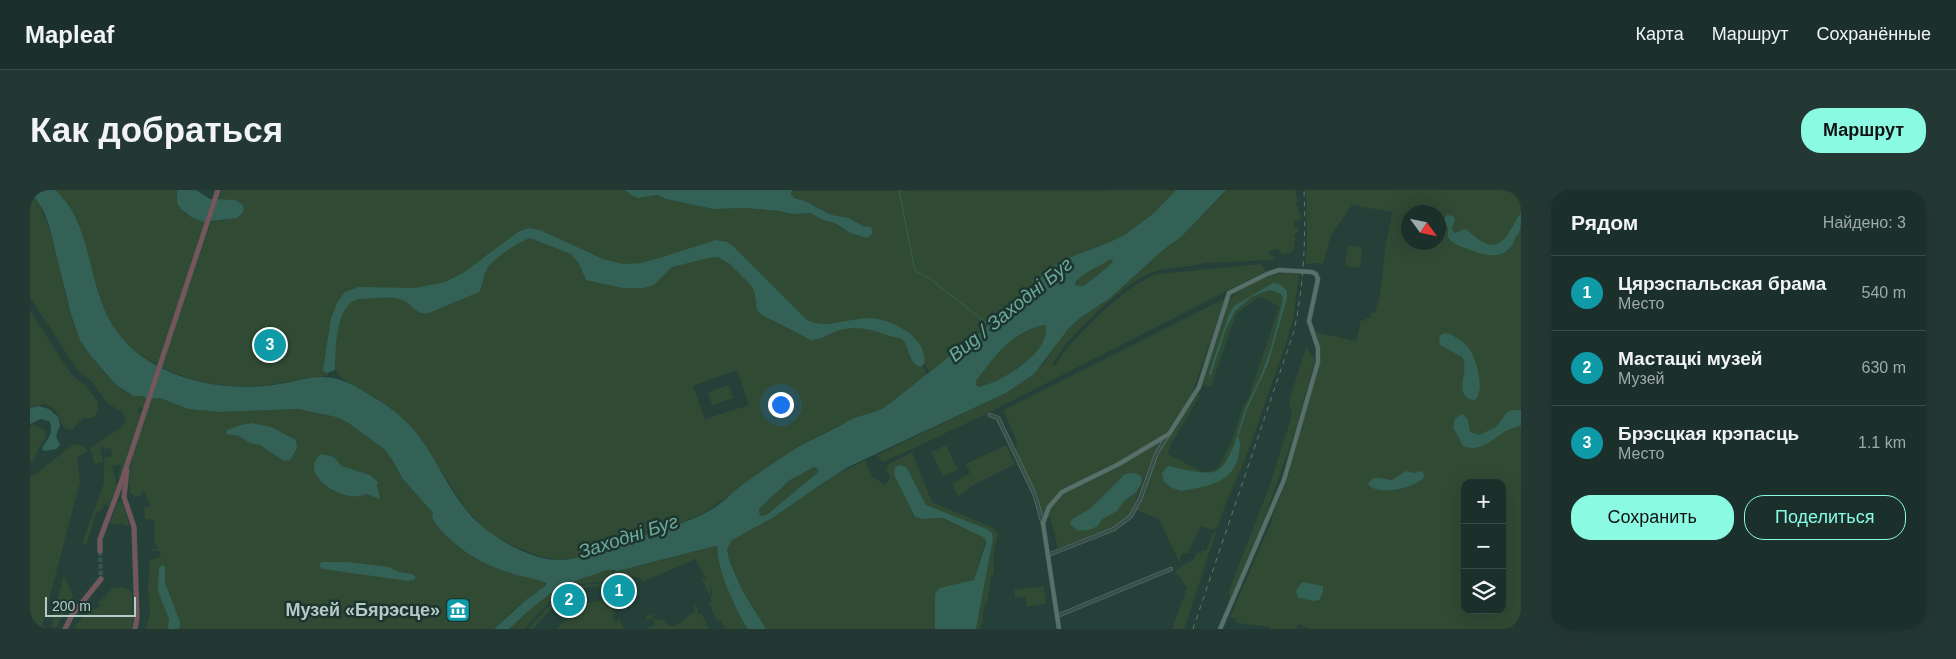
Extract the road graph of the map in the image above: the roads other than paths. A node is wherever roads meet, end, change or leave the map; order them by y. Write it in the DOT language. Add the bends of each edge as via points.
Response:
graph roads {
  1 [pos="218,190"];
  2 [pos="990,415"];
  3 [pos="1168,434"];
  4 [pos="1153,445"];
  5 [pos="131,452"];
  6 [pos="1157,452"];
  7 [pos="1044,526"];
  8 [pos="100,551"];
  9 [pos="1048,555"];
  10 [pos="1171,569"];
  11 [pos="101,579"];
  12 [pos="1057,616"];
  13 [pos="65,629"];
  14 [pos="135,629"];
  15 [pos="1059,629"];
  16 [pos="1220,629"];
  1 -- 5 [label="highway"];
  2 -- 7 [label="street" via="998,418 1004,429 1035,495"];
  3 -- 4 [label="main road"];
  3 -- 6 [label="street"];
  3 -- 16 [label="main road" via="1199,387 1229,293 1279,270 1316,274 1318,280 1309,321 1318,362 1288,471"];
  4 -- 6 [label="street"];
  4 -- 7 [label="main road" via="1062,492 1049,507"];
  5 -- 8 [label="highway" via="100,539"];
  5 -- 14 [label="highway" via="124,492 134,527"];
  6 -- 9 [label="street" via="1131,516 1114,529"];
  7 -- 9 [label="main road"];
  9 -- 12 [label="main road"];
  10 -- 12 [label="street"];
  11 -- 13 [label="highway"];
  12 -- 15 [label="main road"];
}
